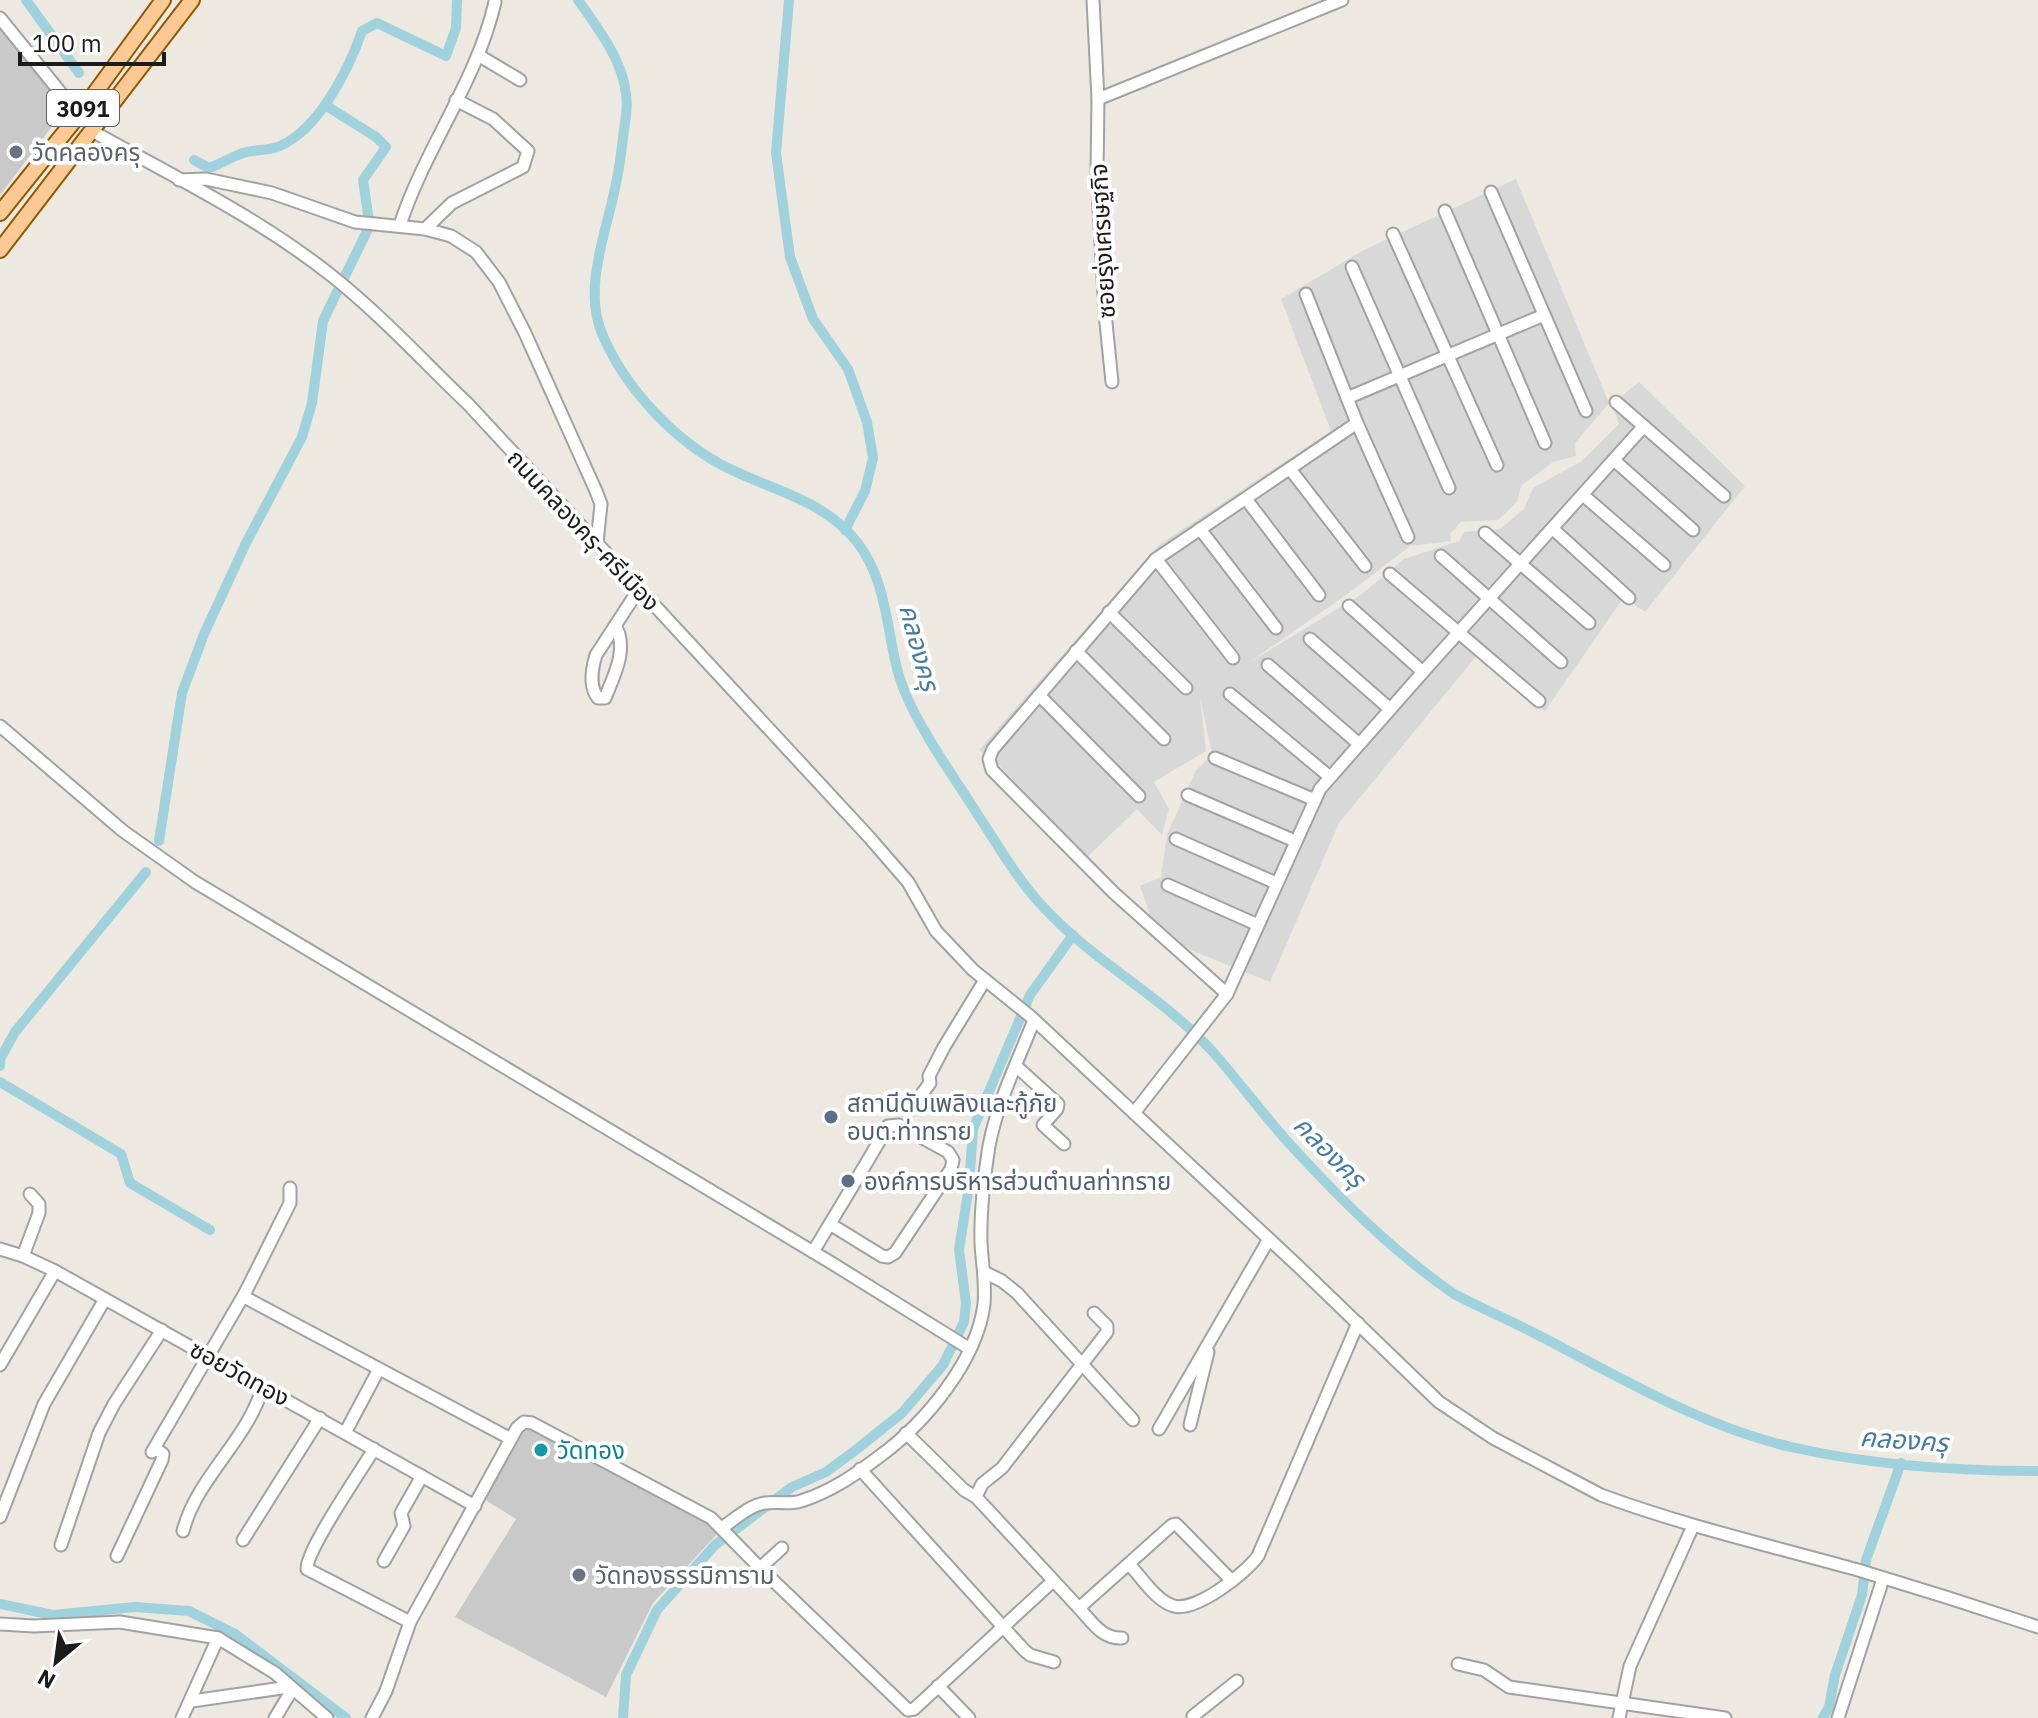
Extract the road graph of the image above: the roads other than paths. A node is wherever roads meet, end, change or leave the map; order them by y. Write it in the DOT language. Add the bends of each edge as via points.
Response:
graph roads {
  1 [pos="163,0"];
  2 [pos="192,0"];
  3 [pos="1093,0"];
  4 [pos="1342,0"];
  5 [pos="495,2"];
  6 [pos="0,18"];
  7 [pos="478,55"];
  8 [pos="520,80"];
  9 [pos="1098,99"];
  10 [pos="456,100"];
  11 [pos="81,112"];
  12 [pos="92,131"];
  13 [pos="179,180"];
  14 [pos="1491,192"];
  15 [pos="1445,211"];
  16 [pos="0,213"];
  17 [pos="400,225"];
  18 [pos="425,229"];
  19 [pos="1393,234"];
  20 [pos="0,250"];
  21 [pos="1352,267"];
  22 [pos="1306,294"];
  23 [pos="1544,315"];
  24 [pos="1497,334"];
  25 [pos="1447,355"];
  26 [pos="1400,376"];
  27 [pos="1112,382"];
  28 [pos="1347,398"];
  29 [pos="1616,402"];
  30 [pos="1586,411"];
  31 [pos="1357,423"];
  32 [pos="1644,426"];
  33 [pos="1545,443"];
  34 [pos="1615,461"];
  35 [pos="1497,465"];
  36 [pos="1290,469"];
  37 [pos="1449,488"];
  38 [pos="1583,495"];
  39 [pos="1724,496"];
  40 [pos="1246,499"];
  41 [pos="1200,529"];
  42 [pos="1553,529"];
  43 [pos="1693,530"];
  44 [pos="1485,533"];
  45 [pos="1408,537"];
  46 [pos="597,543"];
  47 [pos="1441,556"];
  48 [pos="1156,559"];
  49 [pos="1520,564"];
  50 [pos="1664,565"];
  51 [pos="1365,566"];
  52 [pos="1390,574"];
  53 [pos="639,589"];
  54 [pos="1319,595"];
  55 [pos="1629,598"];
  56 [pos="1490,599"];
  57 [pos="1349,606"];
  58 [pos="1109,612"];
  59 [pos="1589,623"];
  60 [pos="616,627"];
  61 [pos="1276,628"];
  62 [pos="1460,634"];
  63 [pos="1310,639"];
  64 [pos="1076,651"];
  65 [pos="1233,658"];
  66 [pos="1561,662"];
  67 [pos="1268,665"];
  68 [pos="1423,672"];
  69 [pos="1186,688"];
  70 [pos="1230,694"];
  71 [pos="1039,695"];
  72 [pos="1539,701"];
  73 [pos="1390,709"];
  74 [pos="0,726"];
  75 [pos="1164,739"];
  76 [pos="1359,744"];
  77 [pos="1215,758"];
  78 [pos="1330,777"];
  79 [pos="1188,795"];
  80 [pos="1139,796"];
  81 [pos="1315,800"];
  82 [pos="1176,839"];
  83 [pos="1295,841"];
  84 [pos="1276,883"];
  85 [pos="1168,885"];
  86 [pos="1258,925"];
  87 [pos="985,980"];
  88 [pos="1227,994"];
  89 [pos="1032,1018"];
  90 [pos="1016,1066"];
  91 [pos="910,1110"];
  92 [pos="1134,1113"];
  93 [pos="1064,1144"];
  94 [pos="290,1188"];
  95 [pos="30,1194"];
  96 [pos="830,1224"];
  97 [pos="1269,1239"];
  98 [pos="0,1249"];
  99 [pos="813,1252"];
  100 [pos="23,1256"];
  101 [pos="55,1271"];
  102 [pos="984,1272"];
  103 [pos="245,1293"];
  104 [pos="105,1299"];
  105 [pos="1094,1313"];
  106 [pos="1358,1323"];
  107 [pos="162,1330"];
  108 [pos="1209,1343"];
  109 [pos="968,1347"];
  110 [pos="208,1356"];
  111 [pos="1082,1364"];
  112 [pos="0,1365"];
  113 [pos="379,1369"];
  114 [pos="263,1386"];
  115 [pos="320,1418"];
  116 [pos="1133,1420"];
  117 [pos="1190,1425"];
  118 [pos="1159,1429"];
  119 [pos="345,1433"];
  120 [pos="906,1433"];
  121 [pos="511,1439"];
  122 [pos="374,1449"];
  123 [pos="860,1469"];
  124 [pos="422,1476"];
  125 [pos="976,1497"];
  126 [pos="475,1506"];
  127 [pos="0,1517"];
  128 [pos="1693,1526"];
  129 [pos="183,1531"];
  130 [pos="728,1532"];
  131 [pos="243,1540"];
  132 [pos="61,1545"];
  133 [pos="782,1548"];
  134 [pos="117,1556"];
  135 [pos="384,1561"];
  136 [pos="1129,1564"];
  137 [pos="760,1568"];
  138 [pos="1878,1577"];
  139 [pos="1053,1581"];
  140 [pos="1232,1581"];
  141 [pos="1079,1608"];
  142 [pos="410,1622"];
  143 [pos="0,1624"];
  144 [pos="2038,1627"];
  145 [pos="1003,1629"];
  146 [pos="218,1638"];
  147 [pos="1122,1638"];
  148 [pos="1054,1662"];
  149 [pos="1458,1664"];
  150 [pos="1237,1681"];
  151 [pos="938,1686"];
  152 [pos="291,1688"];
  153 [pos="192,1701"];
  154 [pos="1622,1702"];
  155 [pos="182,1718"];
  156 [pos="275,1718"];
  157 [pos="327,1718"];
  158 [pos="372,1718"];
  159 [pos="969,1718"];
  160 [pos="1194,1718"];
  161 [pos="1619,1718"];
  162 [pos="1725,1718"];
  163 [pos="1838,1718"];
  1 -- 11 [label="main road, 3091"];
  2 -- 12 [label="main road, 3091"];
  3 -- 9 [label="street, ซอยรุ่งเศรษฐกิจ"];
  4 -- 9 [label="street"];
  5 -- 7 [label="street"];
  6 -- 11 [label="street"];
  7 -- 8 [label="street"];
  7 -- 10 [label="street"];
  9 -- 27 [label="street, ซอยรุ่งเศรษฐกิจ" via="1099,204"];
  10 -- 17 [label="street"];
  10 -- 18 [label="street" via="493,119 528,151 527,159 523,167 452,203"];
  11 -- 16 [label="main road, 3091"];
  12 -- 13 [label="street, ถนนคลองครุ-ศรีเมือง"];
  12 -- 20 [label="main road, 3091"];
  13 -- 17 [label="street" via="241,186 355,222"];
  13 -- 46 [label="street, ถนนคลองครุ-ศรีเมือง" via="244,216 353,294 469,405"];
  14 -- 23 [label="street"];
  15 -- 24 [label="street"];
  17 -- 18 [label="street"];
  18 -- 46 [label="street" via="451,236 476,252 499,282 601,504"];
  19 -- 25 [label="street"];
  21 -- 26 [label="street"];
  22 -- 28 [label="street"];
  23 -- 24 [label="street"];
  23 -- 30 [label="street"];
  24 -- 25 [label="street"];
  24 -- 33 [label="street"];
  25 -- 26 [label="street"];
  25 -- 35 [label="street"];
  26 -- 28 [label="street"];
  26 -- 37 [label="street"];
  28 -- 31 [label="street"];
  29 -- 32 [label="street"];
  31 -- 36 [label="street"];
  31 -- 45 [label="street"];
  32 -- 34 [label="street"];
  32 -- 39 [label="street"];
  34 -- 38 [label="street"];
  34 -- 43 [label="street"];
  36 -- 40 [label="street"];
  36 -- 51 [label="street"];
  38 -- 42 [label="street"];
  38 -- 50 [label="street"];
  40 -- 41 [label="street"];
  40 -- 54 [label="street"];
  41 -- 48 [label="street"];
  41 -- 61 [label="street"];
  42 -- 49 [label="street"];
  42 -- 55 [label="street"];
  44 -- 49 [label="street"];
  46 -- 53 [label="street, ถนนคลองครุ-ศรีเมือง"];
  47 -- 56 [label="street"];
  48 -- 58 [label="street"];
  48 -- 65 [label="street"];
  49 -- 56 [label="street"];
  49 -- 59 [label="street"];
  52 -- 62 [label="street"];
  53 -- 60 [label="street"];
  53 -- 87 [label="street, ถนนคลองครุ-ศรีเมือง" via="908,882 936,931"];
  56 -- 62 [label="street"];
  56 -- 66 [label="street"];
  57 -- 68 [label="street"];
  58 -- 64 [label="street"];
  58 -- 69 [label="street"];
  60 -- 60 [label="street" via="621,654 605,698 598,698 596,655"];
  62 -- 68 [label="street"];
  62 -- 72 [label="street"];
  63 -- 73 [label="street"];
  64 -- 71 [label="street"];
  64 -- 75 [label="street"];
  67 -- 76 [label="street"];
  68 -- 73 [label="street"];
  70 -- 78 [label="street"];
  71 -- 80 [label="street"];
  71 -- 88 [label="street" via="993,749 992,770 1114,893"];
  73 -- 76 [label="street"];
  74 -- 99 [label="street" via="123,831 195,882"];
  76 -- 78 [label="street"];
  77 -- 81 [label="street"];
  78 -- 81 [label="street"];
  79 -- 83 [label="street"];
  81 -- 83 [label="street"];
  82 -- 84 [label="street"];
  83 -- 84 [label="street"];
  84 -- 86 [label="street"];
  85 -- 86 [label="street"];
  86 -- 88 [label="street"];
  87 -- 89 [label="street, ถนนคลองครุ-ศรีเมือง"];
  87 -- 91 [label="street"];
  88 -- 92 [label="street"];
  89 -- 90 [label="street"];
  89 -- 92 [label="street, ถนนคลองครุ-ศรีเมือง"];
  90 -- 93 [label="street" via="1058,1104 1043,1125"];
  90 -- 102 [label="street" via="990,1144 982,1206"];
  92 -- 97 [label="street, ถนนคลองครุ-ศรีเมือง"];
  94 -- 103 [label="street" via="290,1203"];
  95 -- 100 [label="street" via="39,1213"];
  96 -- 96 [label="street" via="888,1126 899,1125 953,1160 888,1257"];
  96 -- 99 [label="street"];
  97 -- 106 [label="street, ถนนคลองครุ-ศรีเมือง"];
  97 -- 108 [label="street"];
  98 -- 100 [label="street, ซอยวัดทอง"];
  99 -- 109 [label="street"];
  100 -- 101 [label="street, ซอยวัดทอง"];
  101 -- 104 [label="street, ซอยวัดทอง"];
  101 -- 112 [label="street"];
  102 -- 109 [label="street" via="981,1320"];
  102 -- 111 [label="street" via="1017,1293"];
  103 -- 110 [label="street"];
  103 -- 113 [label="street"];
  104 -- 107 [label="street, ซอยวัดทอง"];
  104 -- 127 [label="street" via="44,1404"];
  105 -- 111 [label="street" via="1108,1329"];
  106 -- 128 [label="street, ถนนคลองครุ-ศรีเมือง" via="1439,1402 1493,1438 1601,1495"];
  106 -- 140 [label="street" via="1258,1556"];
  107 -- 110 [label="street, ซอยวัดทอง"];
  107 -- 132 [label="street" via="99,1433"];
  108 -- 117 [label="street"];
  108 -- 118 [label="street"];
  109 -- 120 [label="street" via="956,1376"];
  110 -- 114 [label="street, ซอยวัดทอง"];
  110 -- 134 [label="street" via="154,1450 163,1454 162,1460"];
  111 -- 116 [label="street"];
  111 -- 125 [label="street"];
  113 -- 119 [label="street"];
  113 -- 121 [label="street"];
  114 -- 115 [label="street, ซอยวัดทอง"];
  114 -- 129 [label="street" via="250,1417 205,1482"];
  115 -- 119 [label="street, ซอยวัดทอง"];
  115 -- 131 [label="street"];
  119 -- 122 [label="street, ซอยวัดทอง"];
  120 -- 123 [label="street"];
  120 -- 125 [label="street"];
  121 -- 126 [label="street"];
  121 -- 130 [label="street" via="524,1422 532,1423"];
  122 -- 124 [label="street, ซอยวัดทอง"];
  122 -- 142 [label="street" via="307,1569"];
  123 -- 130 [label="street" via="822,1494 788,1504 764,1503 742,1514"];
  123 -- 145 [label="street"];
  124 -- 126 [label="street, ซอยวัดทอง"];
  124 -- 135 [label="street" via="401,1513 404,1526"];
  125 -- 139 [label="street"];
  126 -- 142 [label="street"];
  128 -- 138 [label="street, ถนนคลองครุ-ศรีเมือง"];
  128 -- 154 [label="street" via="1630,1666"];
  130 -- 137 [label="street"];
  133 -- 137 [label="street"];
  136 -- 140 [label="street" via="1172,1606 1192,1604"];
  136 -- 140 [label="street" via="1176,1524"];
  136 -- 141 [label="street"];
  137 -- 151 [label="street" via="908,1710"];
  138 -- 144 [label="street, ถนนคลองครุ-ศรีเมือง"];
  138 -- 163 [label="street"];
  139 -- 141 [label="street"];
  139 -- 145 [label="street"];
  141 -- 147 [label="street" via="1102,1633"];
  142 -- 158 [label="street"];
  143 -- 146 [label="street" via="120,1622"];
  145 -- 148 [label="street" via="1030,1655"];
  145 -- 151 [label="street"];
  146 -- 152 [label="street"];
  146 -- 153 [label="street"];
  149 -- 154 [label="street" via="1484,1670 1509,1687"];
  150 -- 160 [label="street"];
  151 -- 159 [label="street"];
  152 -- 153 [label="street"];
  152 -- 156 [label="street"];
  152 -- 157 [label="street"];
  153 -- 155 [label="street"];
  154 -- 161 [label="street"];
  154 -- 162 [label="street"];
}
